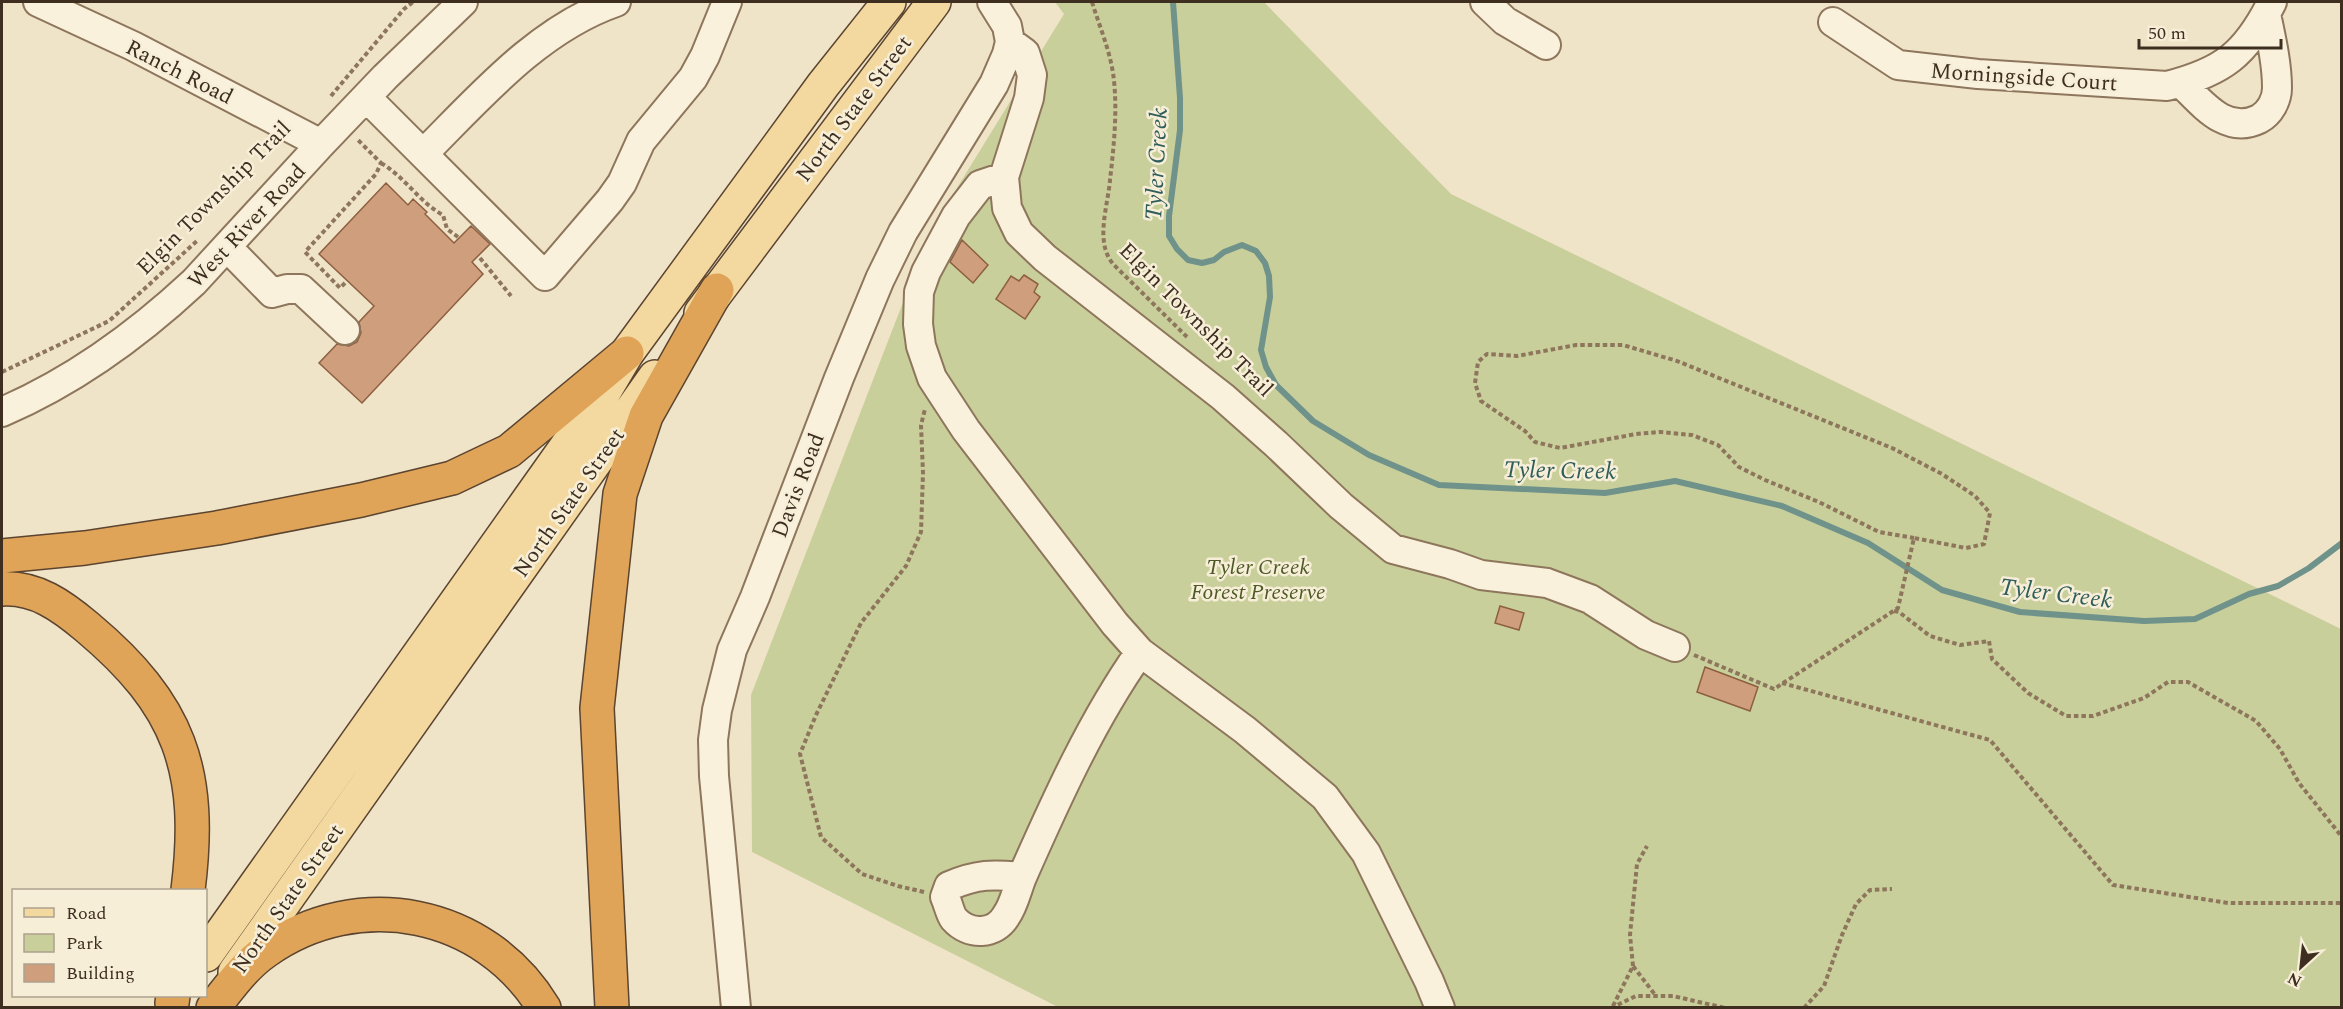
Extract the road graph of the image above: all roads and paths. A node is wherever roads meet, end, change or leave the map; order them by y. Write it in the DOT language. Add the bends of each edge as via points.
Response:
graph roads {
  1 [pos="38,2"];
  2 [pos="413,2"];
  3 [pos="463,2"];
  4 [pos="616,2"];
  5 [pos="727,2"];
  6 [pos="889,2"];
  7 [pos="934,2"];
  8 [pos="992,2"];
  9 [pos="1092,2"];
  10 [pos="1485,2"];
  11 [pos="2269,8"];
  12 [pos="76,10"];
  13 [pos="1833,22"];
  14 [pos="1010,42"];
  15 [pos="1546,45"];
  16 [pos="2181,83"];
  17 [pos="366,97"];
  18 [pos="327,126"];
  19 [pos="423,154"];
  20 [pos="381,163"];
  21 [pos="1004,177"];
  22 [pos="458,237"];
  23 [pos="216,239"];
  24 [pos="480,258"];
  25 [pos="345,283"];
  26 [pos="717,290"];
  27 [pos="511,296"];
  28 [pos="345,330"];
  29 [pos="1194,345"];
  30 [pos="627,352"];
  31 [pos="2,372"];
  32 [pos="932,378"];
  33 [pos="2,412"];
  34 [pos="1914,538"];
  35 [pos="2,556"];
  36 [pos="2,589"];
  37 [pos="1893,611"];
  38 [pos="1675,647"];
  39 [pos="1140,652"];
  40 [pos="1781,683"];
  41 [pos="2342,837"];
  42 [pos="1647,846"];
  43 [pos="1022,877"];
  44 [pos="188,889"];
  45 [pos="1892,889"];
  46 [pos="945,897"];
  47 [pos="2342,903"];
  48 [pos="207,954"];
  49 [pos="1634,966"];
  50 [pos="1656,996"];
  51 [pos="1612,1007"];
  52 [pos="211,1008"];
  53 [pos="544,1008"];
  54 [pos="612,1008"];
  55 [pos="736,1008"];
  56 [pos="1440,1008"];
  57 [pos="1725,1008"];
  58 [pos="1804,1008"];
  1 -- 12 [label="street, Ranch Road"];
  2 -- 18 [label="path" via="404,9"];
  3 -- 17 [label="street, West River Road"];
  4 -- 19 [label="street" via="568,25 528,53"];
  5 -- 19 [label="street" via="693,78 641,141 610,200 545,276"];
  6 -- 30 [label="main road, North State Street" via="823,85"];
  7 -- 26 [label="main road, North State Street"];
  8 -- 14 [label="street" via="1007,26"];
  9 -- 29 [label="path, Elgin Township Trail" via="1114,86 1105,252"];
  10 -- 15 [label="street" via="1505,21"];
  11 -- 16 [label="street, Morningside Court" via="2248,42 2224,64"];
  11 -- 16 [label="street" via="2277,90 2273,106 2262,117 2247,124 2231,123 2216,116"];
  12 -- 18 [label="street, Ranch Road" via="133,46"];
  13 -- 16 [label="street, Morningside Court" via="1898,65 1978,74 2167,86"];
  14 -- 21 [label="street" via="1025,54 1032,75 1029,98"];
  14 -- 55 [label="street, Davis Road" via="994,84 903,232 884,271 732,650 713,740"];
  17 -- 18 [label="street, West River Road"];
  17 -- 19 [label="street"];
  18 -- 20 [label="path" via="368,149"];
  18 -- 23 [label="street, West River Road"];
  20 -- 22 [label="path" via="443,215 447,229"];
  20 -- 25 [label="path" via="376,174 305,252 340,288"];
  21 -- 32 [label="street" via="980,185 956,216 926,272 918,324"];
  21 -- 38 [label="street" via="1007,208 1019,233 1045,258 1222,397 1393,549 1481,575 1547,583 1590,599 1646,635"];
  23 -- 28 [label="street" via="272,293 301,289"];
  23 -- 31 [label="path, Elgin Township Trail" via="182,257 109,321"];
  23 -- 33 [label="street, West River Road" via="194,282 163,311 100,359 37,397"];
  24 -- 27 [label="path"];
  26 -- 52 [label="main road, North State Street"];
  26 -- 54 [label="highway" via="646,416 620,494 597,708"];
  30 -- 35 [label="highway" via="509,451 452,478 217,528"];
  30 -- 48 [label="main road, North State Street" via="598,402"];
  32 -- 39 [label="street" via="974,439"];
  32 -- 46 [label="path" via="921,425 921,532 906,566 861,623 800,754 821,837 862,874"];
  34 -- 34 [label="path" via="1965,548 1984,544 1990,513 1975,496 1892,447 1677,361 1623,345 1576,345 1517,356 1487,354 1478,362 1475,383 1481,401 1535,441 1560,448 1652,433 1692,435 1718,445 1739,467 1765,480 1879,532"];
  34 -- 37 [label="path" via="1898,608"];
  36 -- 44 [label="highway" via="38,593 61,608 125,660 157,699 186,766 193,820"];
  37 -- 40 [label="path"];
  37 -- 41 [label="path" via="1930,636 1960,645 1989,641 1992,659 2028,693 2066,716 2093,716 2144,698 2168,682 2188,682 2256,721"];
  38 -- 40 [label="path" via="1774,689"];
  39 -- 43 [label="street" via="1116,687"];
  39 -- 56 [label="street" via="1245,730 1325,797 1366,853"];
  40 -- 47 [label="path" via="1990,740 2113,885 2228,903"];
  42 -- 49 [label="path" via="1637,864 1630,935"];
  43 -- 46 [label="street" via="990,874 969,878 950,886"];
  43 -- 46 [label="street" via="1007,915 999,926 984,933 966,928 953,918"];
  45 -- 58 [label="path" via="1870,891 1856,904 1824,986"];
  49 -- 50 [label="path"];
  49 -- 51 [label="path"];
  50 -- 51 [label="path" via="1636,996"];
  50 -- 57 [label="path"];
  52 -- 53 [label="highway" via="249,964 295,933 358,915 393,914 445,925 479,943 516,972"];
}
